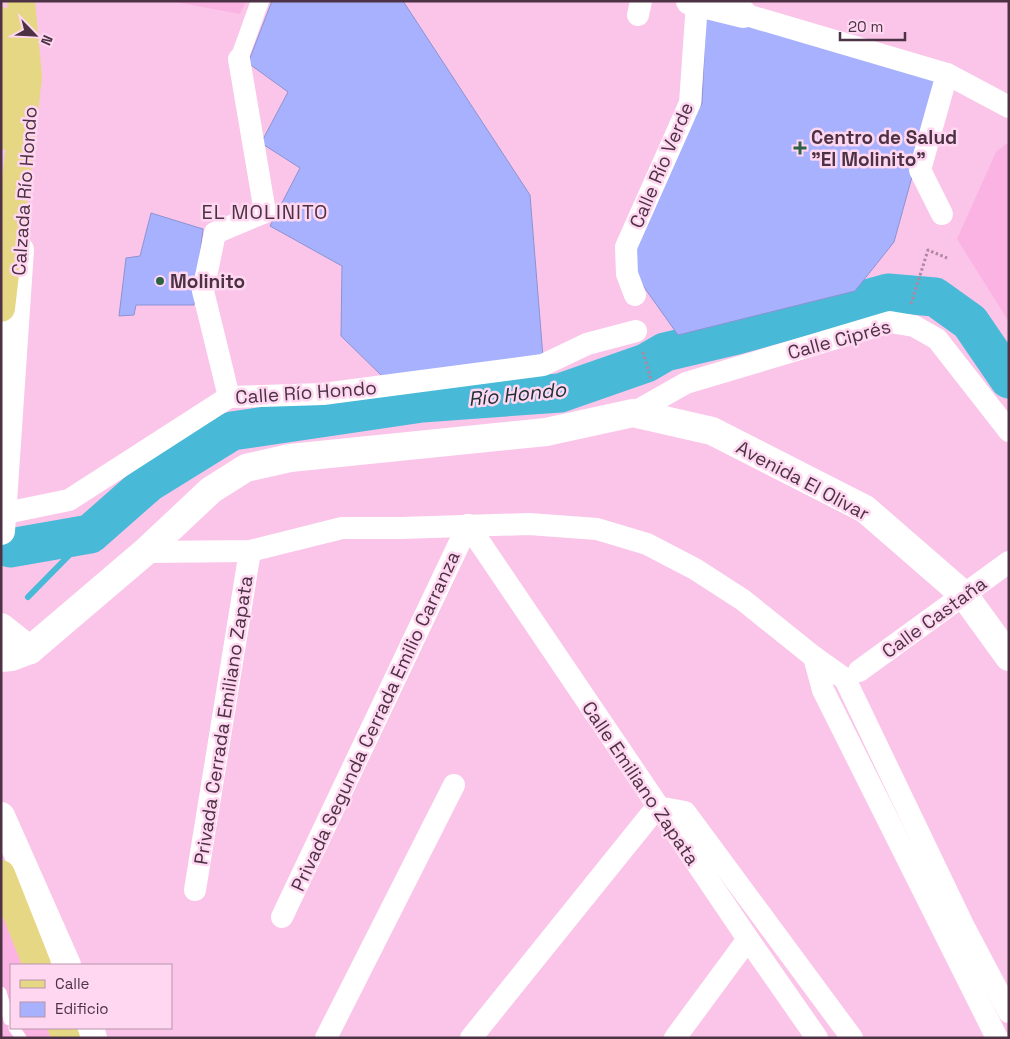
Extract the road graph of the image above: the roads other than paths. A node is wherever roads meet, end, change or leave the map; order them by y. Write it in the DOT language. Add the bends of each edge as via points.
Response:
graph roads {
  1 [pos="8,1"];
  2 [pos="21,1"];
  3 [pos="30,1"];
  4 [pos="260,1"];
  5 [pos="693,2"];
  6 [pos="746,8"];
  7 [pos="1,21"];
  8 [pos="239,59"];
  9 [pos="947,74"];
  10 [pos="1009,107"];
  11 [pos="10,132"];
  12 [pos="942,214"];
  13 [pos="1,218"];
  14 [pos="635,295"];
  15 [pos="1,308"];
  16 [pos="638,339"];
  17 [pos="229,397"];
  18 [pos="633,413"];
  19 [pos="1009,431"];
  20 [pos="2,520"];
  21 [pos="468,525"];
  22 [pos="250,551"];
  23 [pos="145,552"];
  24 [pos="1009,562"];
  25 [pos="964,596"];
  26 [pos="1,628"];
  27 [pos="30,650"];
  28 [pos="814,657"];
  29 [pos="1009,657"];
  30 [pos="1,658"];
  31 [pos="858,671"];
  32 [pos="454,785"];
  33 [pos="657,807"];
  34 [pos="1,816"];
  35 [pos="1,874"];
  36 [pos="195,890"];
  37 [pos="282,918"];
  38 [pos="748,940"];
  39 [pos="38,964"];
  40 [pos="67,964"];
  41 [pos="1,992"];
  42 [pos="1,1008"];
  43 [pos="1009,1012"];
  44 [pos="9,1024"];
  45 [pos="326,1038"];
  46 [pos="471,1038"];
  47 [pos="675,1038"];
  48 [pos="817,1038"];
  49 [pos="852,1038"];
  50 [pos="997,1038"];
  1 -- 11 [label="street, Calzada Río Hondo" via="14,56"];
  2 -- 15 [label="main road, Calzada Río Hondo" via="28,77"];
  3 -- 11 [label="street, Calzada Río Hondo" via="35,57"];
  4 -- 8 [label="street"];
  5 -- 6 [label="street"];
  5 -- 14 [label="street, Calle Río Verde" via="690,103 626,247 627,274"];
  6 -- 9 [label="street"];
  7 -- 11 [label="main road"];
  8 -- 17 [label="street" via="265,212 215,233 203,292"];
  9 -- 10 [label="street"];
  9 -- 12 [label="street" via="920,170"];
  11 -- 13 [label="street, Calzada Río Hondo"];
  11 -- 20 [label="street, Calzada Río Hondo"];
  16 -- 17 [label="street, Calle Río Hondo" via="587,344 543,365 323,394"];
  17 -- 20 [label="street, Calle Río Hondo" via="69,500"];
  18 -- 19 [label="street, Calle Ciprés" via="686,383 890,322 914,326 937,339"];
  18 -- 23 [label="street" via="546,432 290,458 246,468 210,490"];
  18 -- 25 [label="street, Avenida El Olivar" via="712,432 865,510"];
  21 -- 22 [label="street" via="342,528"];
  21 -- 28 [label="street" via="529,524 597,529 647,544 696,569 743,600"];
  21 -- 33 [label="street, Calle Emiliano Zapata"];
  21 -- 37 [label="street, Privada Segunda Cerrada Emilio Carranza"];
  22 -- 23 [label="street"];
  22 -- 36 [label="street, Privada Cerrada Emiliano Zapata"];
  23 -- 27 [label="street"];
  24 -- 25 [label="street, Calle Castaña"];
  25 -- 29 [label="street, Avenida El Olivar"];
  25 -- 31 [label="street, Calle Castaña"];
  26 -- 27 [label="street"];
  27 -- 30 [label="street"];
  28 -- 43 [label="street" via="845,680 964,927"];
  28 -- 50 [label="street" via="823,690"];
  32 -- 45 [label="street"];
  33 -- 38 [label="street, Calle Emiliano Zapata"];
  33 -- 46 [label="street"];
  33 -- 49 [label="street" via="685,812"];
  34 -- 40 [label="street"];
  35 -- 39 [label="main road"];
  38 -- 47 [label="street"];
  38 -- 48 [label="street, Calle Emiliano Zapata"];
  41 -- 44 [label="lane"];
  42 -- 44 [label="lane"];
}
